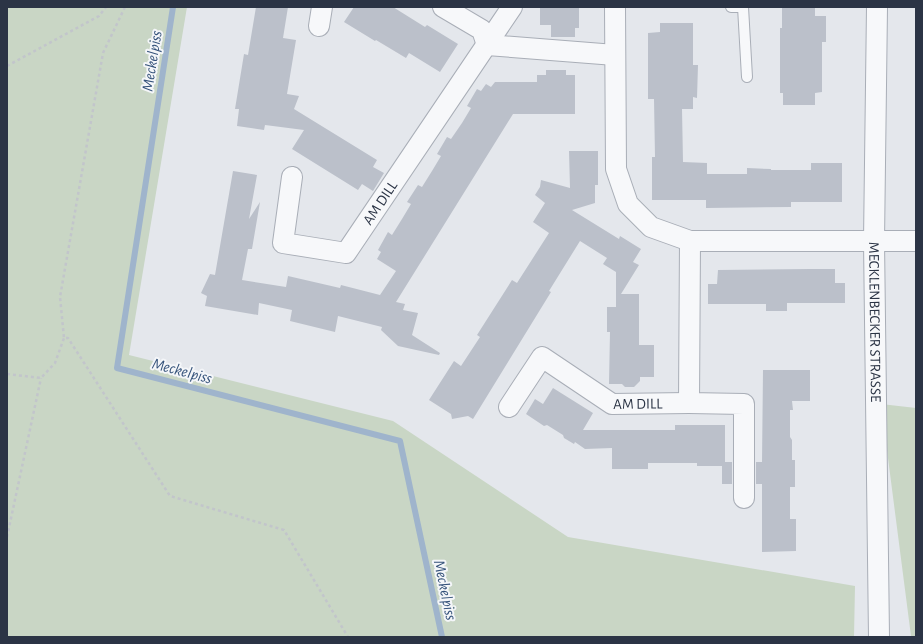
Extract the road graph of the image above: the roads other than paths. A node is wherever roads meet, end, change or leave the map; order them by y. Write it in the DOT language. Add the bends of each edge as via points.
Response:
graph roads {
  1 [pos="443,7"];
  2 [pos="512,7"];
  3 [pos="615,7"];
  4 [pos="731,7"];
  5 [pos="743,7"];
  6 [pos="877,7"];
  7 [pos="487,45"];
  8 [pos="616,55"];
  9 [pos="747,77"];
  10 [pos="292,177"];
  11 [pos="690,241"];
  12 [pos="874,241"];
  13 [pos="916,241"];
  14 [pos="689,404"];
  15 [pos="509,407"];
  16 [pos="744,498"];
  17 [pos="879,637"];
  1 -- 7 [label="street" via="482,30"];
  2 -- 7 [label="street, AM DILL"];
  3 -- 8 [label="street"];
  4 -- 5 [label="lane"];
  5 -- 9 [label="lane"];
  6 -- 12 [label="street, MECKLENBECKER STRASSE"];
  7 -- 8 [label="street"];
  7 -- 10 [label="street, AM DILL" via="346,253 283,243"];
  8 -- 11 [label="street" via="616,168 628,204 651,227"];
  11 -- 12 [label="street"];
  11 -- 14 [label="street"];
  12 -- 13 [label="street"];
  12 -- 17 [label="street, MECKLENBECKER STRASSE"];
  14 -- 15 [label="street, AM DILL" via="612,404 542,357"];
  14 -- 16 [label="street, AM DILL" via="744,404"];
}
